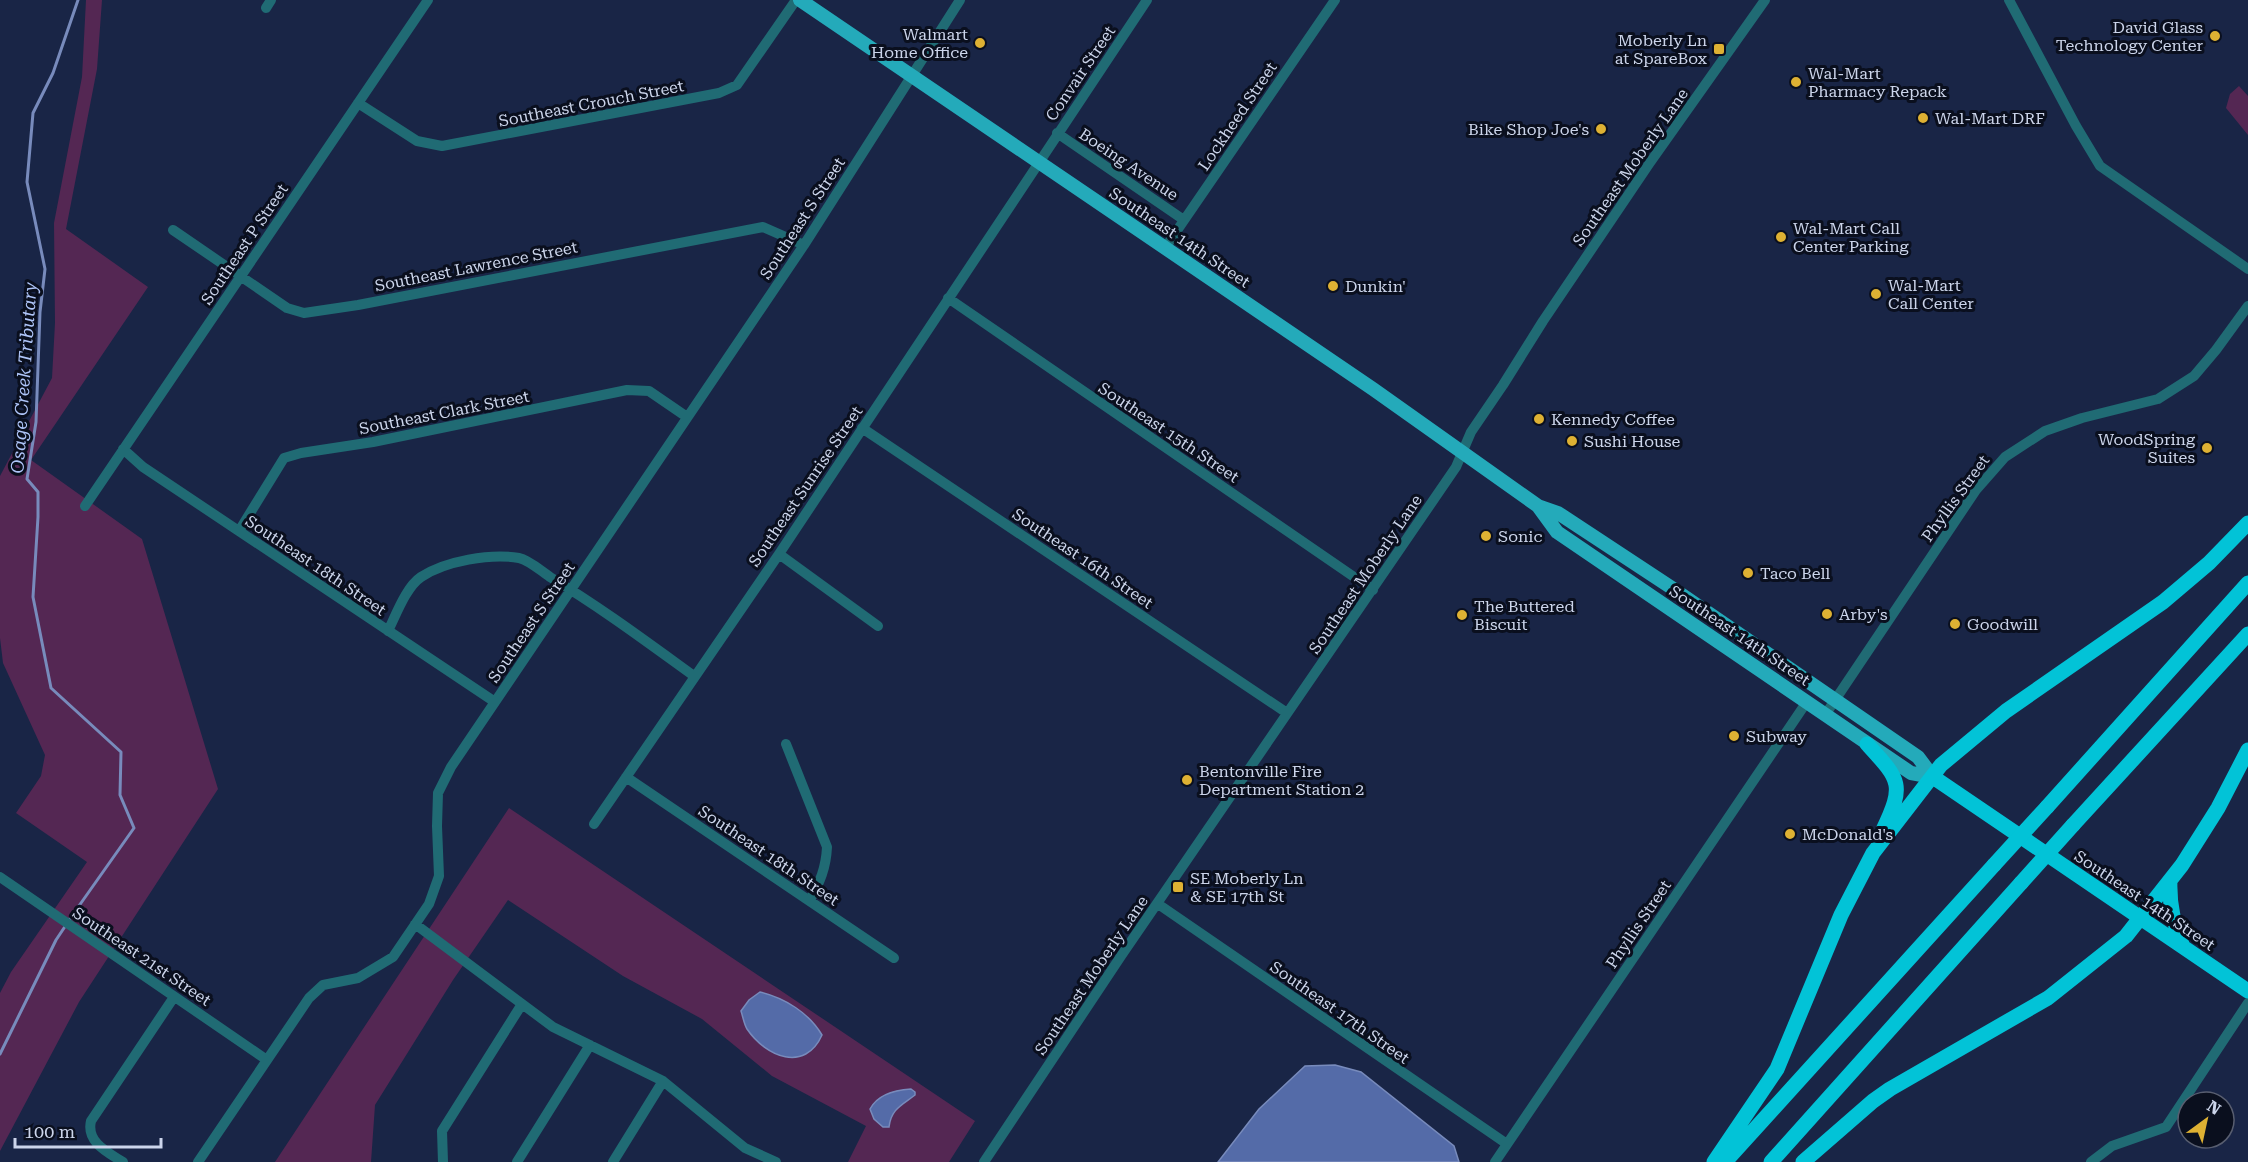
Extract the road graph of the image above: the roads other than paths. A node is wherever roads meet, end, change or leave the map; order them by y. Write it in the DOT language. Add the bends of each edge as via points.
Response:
graph roads {
  1 [pos="428,0"];
  2 [pos="798,0"];
  3 [pos="960,0"];
  4 [pos="1147,0"];
  5 [pos="1335,0"];
  6 [pos="1766,0"];
  7 [pos="2009,0"];
  8 [pos="911,76"];
  9 [pos="358,103"];
  10 [pos="1057,133"];
  11 [pos="1038,162"];
  12 [pos="1184,220"];
  13 [pos="173,230"];
  14 [pos="804,245"];
  15 [pos="1165,248"];
  16 [pos="2248,269"];
  17 [pos="241,275"];
  18 [pos="948,298"];
  19 [pos="2248,306"];
  20 [pos="687,417"];
  21 [pos="862,428"];
  22 [pos="123,449"];
  23 [pos="1462,452"];
  24 [pos="85,506"];
  25 [pos="1538,506"];
  26 [pos="2248,523"];
  27 [pos="238,531"];
  28 [pos="779,554"];
  29 [pos="2248,583"];
  30 [pos="572,590"];
  31 [pos="1373,590"];
  32 [pos="878,626"];
  33 [pos="388,631"];
  34 [pos="2248,634"];
  35 [pos="694,676"];
  36 [pos="1835,700"];
  37 [pos="495,702"];
  38 [pos="1806,703"];
  39 [pos="1287,713"];
  40 [pos="1825,715"];
  41 [pos="786,744"];
  42 [pos="1867,744"];
  43 [pos="2248,750"];
  44 [pos="626,777"];
  45 [pos="1933,777"];
  46 [pos="594,824"];
  47 [pos="1873,853"];
  48 [pos="0,877"];
  49 [pos="2170,880"];
  50 [pos="810,900"];
  51 [pos="1158,904"];
  52 [pos="2139,918"];
  53 [pos="414,924"];
  54 [pos="2183,947"];
  55 [pos="894,958"];
  56 [pos="2248,991"];
  57 [pos="174,997"];
  58 [pos="522,1004"];
  59 [pos="2248,1004"];
  60 [pos="590,1045"];
  61 [pos="267,1060"];
  62 [pos="663,1081"];
  63 [pos="1507,1144"];
  64 [pos="2098,1160"];
  65 [pos="769,1161"];
  66 [pos="123,1162"];
  67 [pos="198,1162"];
  68 [pos="443,1162"];
  69 [pos="517,1162"];
  70 [pos="613,1162"];
  71 [pos="984,1162"];
  72 [pos="1495,1162"];
  73 [pos="1714,1162"];
  74 [pos="1725,1162"];
  75 [pos="1771,1162"];
  76 [pos="1803,1162"];
  1 -- 9 [label="street, Southeast P Street"];
  2 -- 8 [label="main road, Southeast 14th Street"];
  2 -- 9 [label="street, Southeast Crouch Street" via="737,85 719,93 442,146 417,141"];
  3 -- 8 [label="street, Southeast S Street"];
  4 -- 10 [label="street, Convair Street"];
  5 -- 12 [label="street, Lockheed Street"];
  6 -- 23 [label="street, Southeast Moberly Lane" via="1555,303 1473,428"];
  7 -- 16 [label="street" via="2100,166"];
  8 -- 11 [label="main road, Southeast 14th Street"];
  8 -- 14 [label="street, Southeast S Street"];
  9 -- 17 [label="street, Southeast P Street"];
  10 -- 11 [label="street, Convair Street"];
  10 -- 12 [label="street, Boeing Avenue"];
  11 -- 15 [label="main road, Southeast 14th Street"];
  11 -- 18 [label="street, Southeast Sunrise Street"];
  12 -- 15 [label="street, Lockheed Street"];
  13 -- 17 [label="street, Southeast Lawrence Street"];
  14 -- 17 [label="street, Southeast Lawrence Street" via="763,227 304,313 286,308"];
  14 -- 20 [label="street, Southeast S Street"];
  15 -- 23 [label="main road, Southeast 14th Street"];
  17 -- 22 [label="street, Southeast P Street"];
  18 -- 21 [label="street, Southeast Sunrise Street"];
  18 -- 31 [label="street, Southeast 15th Street"];
  19 -- 36 [label="street, Phyllis Street" via="2194,376 2158,399 2045,430 2005,457 1976,490"];
  20 -- 27 [label="street, Southeast Clark Street" via="649,391 627,390 301,453 284,458"];
  20 -- 30 [label="street, Southeast S Street"];
  21 -- 28 [label="street, Southeast Sunrise Street"];
  21 -- 39 [label="street, Southeast 16th Street"];
  22 -- 24 [label="street, Southeast P Street"];
  22 -- 27 [label="street, Southeast 18th Street" via="143,467"];
  23 -- 25 [label="main road, Southeast 14th Street"];
  23 -- 31 [label="street, Southeast Moberly Lane" via="1456,467"];
  25 -- 36 [label="main road, Southeast 14th Street" via="1558,513"];
  25 -- 38 [label="main road, Southeast 14th Street" via="1557,532"];
  26 -- 45 [label="highway" via="2178,590 2006,711 1941,765"];
  27 -- 33 [label="street, Southeast 18th Street"];
  28 -- 32 [label="street"];
  28 -- 35 [label="street, Southeast Sunrise Street"];
  29 -- 74 [label="highway, bridge"];
  30 -- 33 [label="street" via="521,558 469,560 441,567 420,578 402,600"];
  30 -- 35 [label="street"];
  30 -- 37 [label="street, Southeast S Street"];
  31 -- 39 [label="street, Southeast Moberly Lane"];
  33 -- 37 [label="street, Southeast 18th Street"];
  34 -- 75 [label="highway, bridge"];
  35 -- 44 [label="street, Southeast Sunrise Street"];
  36 -- 40 [label="street, Phyllis Street"];
  36 -- 45 [label="main road, Southeast 14th Street" via="1918,757"];
  37 -- 53 [label="street, Southeast S Street" via="451,766 438,793 440,876 429,904"];
  38 -- 40 [label="main road, Southeast 14th Street"];
  38 -- 63 [label="street, Phyllis Street"];
  39 -- 51 [label="street, Southeast Moberly Lane"];
  40 -- 42 [label="main road, Southeast 14th Street"];
  41 -- 50 [label="street" via="827,847 822,879"];
  42 -- 45 [label="main road, Southeast 14th Street" via="1911,773"];
  42 -- 47 [label="highway" via="1890,771 1897,787 1895,804"];
  43 -- 49 [label="highway" via="2218,808"];
  44 -- 46 [label="street, Southeast Sunrise Street"];
  44 -- 50 [label="street, Southeast 18th Street"];
  45 -- 47 [label="highway"];
  45 -- 52 [label="highway, Southeast 14th Street"];
  47 -- 73 [label="highway" via="1841,915 1777,1069"];
  48 -- 57 [label="street, Southeast 21st Street"];
  49 -- 52 [label="highway"];
  49 -- 54 [label="highway" via="2172,919"];
  50 -- 55 [label="street, Southeast 18th Street"];
  51 -- 63 [label="street, Southeast 17th Street"];
  51 -- 71 [label="street, Southeast Moberly Lane"];
  52 -- 54 [label="highway, Southeast 14th Street"];
  52 -- 76 [label="highway" via="2126,936 2048,998 1890,1089"];
  53 -- 58 [label="street"];
  53 -- 61 [label="street, Southeast S Street" via="393,957 358,978 323,985 309,998"];
  54 -- 56 [label="highway, Southeast 14th Street"];
  57 -- 61 [label="street, Southeast 21st Street"];
  57 -- 66 [label="street" via="91,1121 93,1139"];
  58 -- 60 [label="street"];
  58 -- 68 [label="street" via="442,1131"];
  59 -- 64 [label="street" via="2166,1127 2112,1146"];
  60 -- 62 [label="street"];
  60 -- 69 [label="street"];
  61 -- 67 [label="street, Southeast S Street"];
  62 -- 65 [label="street" via="745,1148"];
  62 -- 70 [label="street"];
  63 -- 72 [label="street, Phyllis Street"];
}
